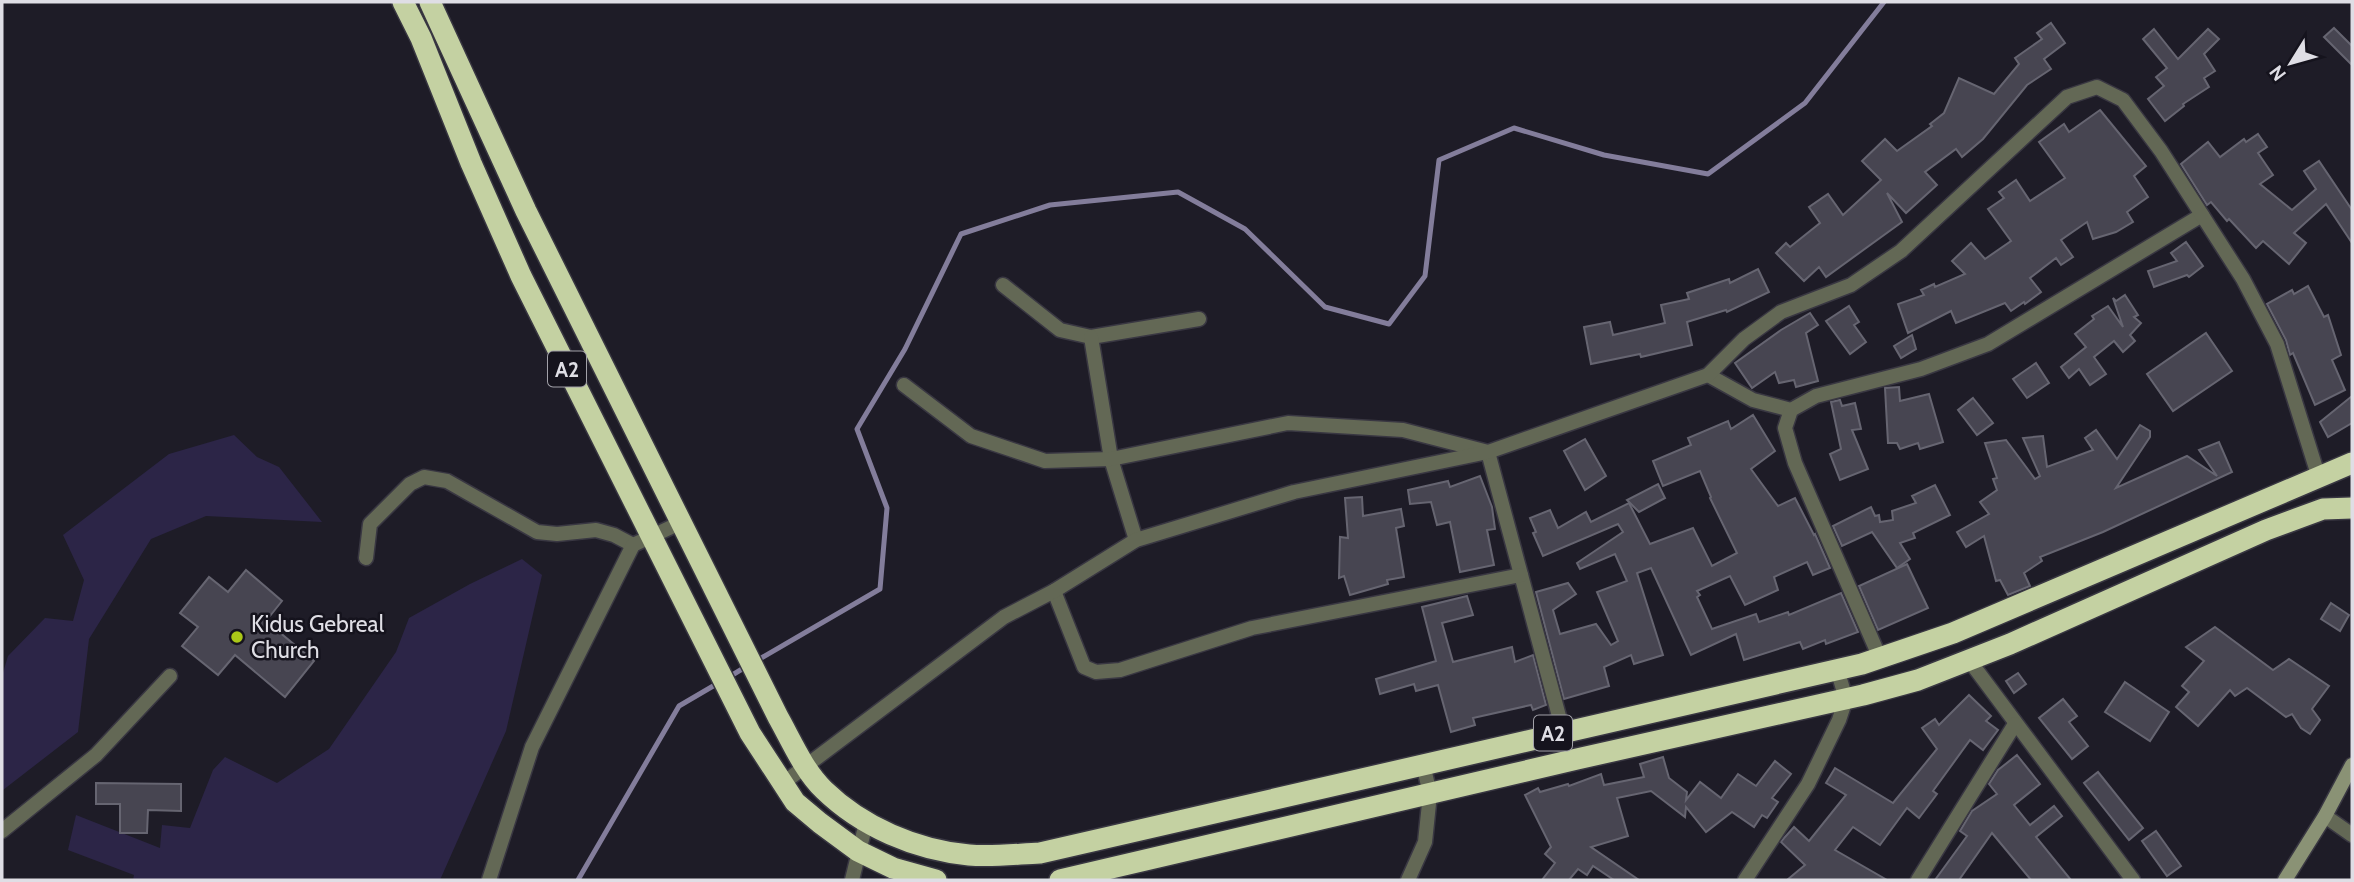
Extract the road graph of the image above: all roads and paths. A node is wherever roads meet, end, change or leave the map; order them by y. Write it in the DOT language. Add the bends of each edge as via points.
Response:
graph roads {
  1 [pos="403,2"];
  2 [pos="430,2"];
  3 [pos="2202,215"];
  4 [pos="1003,285"];
  5 [pos="1199,319"];
  6 [pos="1091,337"];
  7 [pos="1708,375"];
  8 [pos="904,385"];
  9 [pos="1791,411"];
  10 [pos="1488,452"];
  11 [pos="1111,459"];
  12 [pos="2352,463"];
  13 [pos="2319,478"];
  14 [pos="2352,508"];
  15 [pos="680,523"];
  16 [pos="2207,526"];
  17 [pos="642,540"];
  18 [pos="1136,540"];
  19 [pos="2216,553"];
  20 [pos="366,558"];
  21 [pos="1521,575"];
  22 [pos="1054,591"];
  23 [pos="1880,658"];
  24 [pos="1969,660"];
  25 [pos="1837,669"];
  26 [pos="170,676"];
  27 [pos="1846,699"];
  28 [pos="2015,724"];
  29 [pos="1563,731"];
  30 [pos="1423,764"];
  31 [pos="2352,765"];
  32 [pos="807,767"];
  33 [pos="782,784"];
  34 [pos="1430,794"];
  35 [pos="2325,816"];
  36 [pos="866,823"];
  37 [pos="2,831"];
  38 [pos="2352,835"];
  39 [pos="858,851"];
  40 [pos="489,880"];
  41 [pos="852,880"];
  42 [pos="936,880"];
  43 [pos="1060,880"];
  44 [pos="1408,880"];
  45 [pos="1745,880"];
  46 [pos="1918,880"];
  47 [pos="2133,880"];
  48 [pos="2284,880"];
  1 -- 17 [label="highway, A2"];
  2 -- 15 [label="highway, A2" via="526,211"];
  3 -- 7 [label="street" via="2123,100 2097,87 2067,97 1901,251 1851,285 1781,312"];
  3 -- 9 [label="street" via="1988,344 1920,369 1816,396"];
  3 -- 13 [label="street" via="2277,344"];
  4 -- 6 [label="street" via="1060,330"];
  5 -- 6 [label="street"];
  6 -- 11 [label="street"];
  7 -- 9 [label="street" via="1753,400"];
  7 -- 10 [label="street"];
  8 -- 11 [label="street" via="971,436 1045,461"];
  9 -- 23 [label="street" via="1785,428 1795,463"];
  10 -- 11 [label="street" via="1403,430 1288,423"];
  10 -- 18 [label="street" via="1294,492"];
  10 -- 21 [label="street"];
  11 -- 18 [label="street"];
  12 -- 13 [label="highway, A2"];
  13 -- 16 [label="highway, A2"];
  14 -- 19 [label="highway, A2" via="2323,509"];
  15 -- 17 [label="street"];
  15 -- 32 [label="highway, A2"];
  16 -- 19 [label="highway"];
  16 -- 23 [label="highway, A2" via="1953,633"];
  17 -- 20 [label="street" via="596,530 537,532 447,481 424,477 410,484 370,524"];
  17 -- 33 [label="highway, A2" via="693,620 750,733"];
  17 -- 40 [label="street" via="532,747"];
  18 -- 22 [label="street"];
  19 -- 24 [label="highway, A2"];
  21 -- 22 [label="street" via="1252,628 1120,670 1096,672 1084,667"];
  21 -- 29 [label="street"];
  22 -- 32 [label="street" via="1004,617"];
  23 -- 25 [label="highway, A2"];
  24 -- 27 [label="highway, A2"];
  24 -- 28 [label="street"];
  25 -- 27 [label="street"];
  25 -- 29 [label="highway, A2"];
  26 -- 37 [label="street" via="96,755"];
  27 -- 34 [label="highway, A2"];
  27 -- 45 [label="street" via="1808,784"];
  28 -- 46 [label="street"];
  28 -- 47 [label="street"];
  29 -- 30 [label="highway, A2"];
  30 -- 34 [label="street"];
  30 -- 36 [label="highway, A2" via="1040,853 969,855 910,842"];
  31 -- 35 [label="main road"];
  32 -- 33 [label="street"];
  32 -- 36 [label="highway, A2" via="822,789"];
  33 -- 39 [label="highway, A2" via="795,802"];
  34 -- 43 [label="highway, A2"];
  34 -- 44 [label="street" via="1425,842"];
  35 -- 38 [label="street"];
  35 -- 48 [label="main road"];
  36 -- 39 [label="street"];
  39 -- 41 [label="street"];
  39 -- 42 [label="highway, A2" via="893,868"];
}
